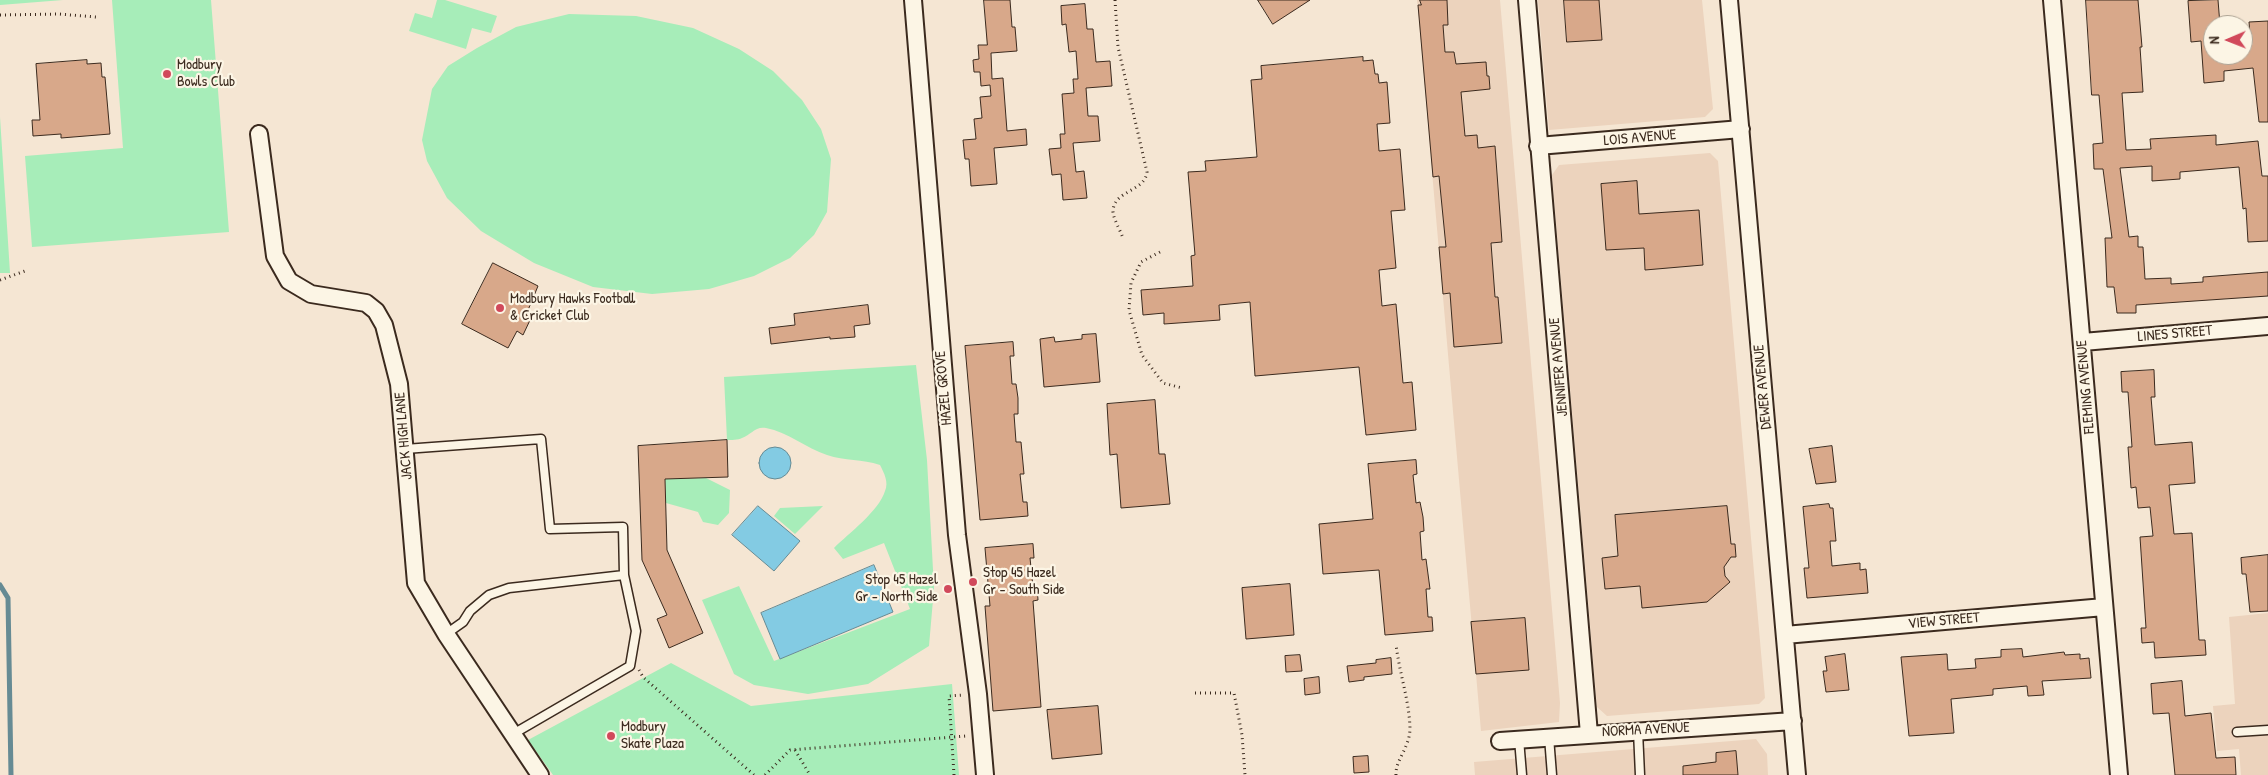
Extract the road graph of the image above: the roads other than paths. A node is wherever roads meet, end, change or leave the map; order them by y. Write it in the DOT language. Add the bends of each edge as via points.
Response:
graph roads {
  1 [pos="913,0"];
  2 [pos="1527,0"];
  3 [pos="1729,0"];
  4 [pos="2052,0"];
  5 [pos="1741,129"];
  6 [pos="259,134"];
  7 [pos="1538,146"];
  8 [pos="2268,326"];
  9 [pos="2083,342"];
  10 [pos="405,449"];
  11 [pos="624,575"];
  12 [pos="2104,607"];
  13 [pos="446,634"];
  14 [pos="1785,635"];
  15 [pos="1792,721"];
  16 [pos="2268,730"];
  17 [pos="1638,731"];
  18 [pos="2238,732"];
  19 [pos="513,734"];
  20 [pos="1589,734"];
  21 [pos="1549,737"];
  22 [pos="1519,740"];
  23 [pos="1500,741"];
  24 [pos="540,775"];
  25 [pos="985,775"];
  26 [pos="1522,775"];
  27 [pos="1552,775"];
  28 [pos="1640,775"];
  29 [pos="1797,775"];
  30 [pos="2119,775"];
  1 -- 25 [label="street, HAZEL GROVE" via="957,535"];
  2 -- 7 [label="street, JENNIFER AVENUE"];
  3 -- 5 [label="street, DEWER AVENUE"];
  4 -- 9 [label="street, FLEMING AVENUE"];
  5 -- 7 [label="street, LOIS AVENUE"];
  5 -- 14 [label="street, DEWER AVENUE"];
  6 -- 10 [label="street, JACK HIGH LANE" via="275,256 289,281 311,294 356,300 376,311 384,325 399,384"];
  7 -- 20 [label="street, JENNIFER AVENUE" via="1550,254"];
  8 -- 9 [label="street, LINES STREET"];
  9 -- 12 [label="street, FLEMING AVENUE"];
  10 -- 11 [label="lane" via="541,439 550,529 623,527"];
  10 -- 13 [label="street, JACK HIGH LANE" via="416,583"];
  11 -- 13 [label="lane" via="502,590 489,595 470,611 463,622"];
  11 -- 19 [label="lane" via="636,630 630,666"];
  12 -- 14 [label="street, VIEW STREET"];
  12 -- 30 [label="street, FLEMING AVENUE"];
  13 -- 19 [label="street, JACK HIGH LANE"];
  14 -- 15 [label="street, DEWER AVENUE"];
  15 -- 17 [label="street, NORMA AVENUE"];
  15 -- 29 [label="street, DEWER AVENUE"];
  16 -- 18 [label="lane"];
  17 -- 20 [label="street, NORMA AVENUE"];
  17 -- 28 [label="lane"];
  19 -- 24 [label="street, JACK HIGH LANE"];
  20 -- 21 [label="street, NORMA AVENUE"];
  21 -- 22 [label="street, NORMA AVENUE"];
  21 -- 27 [label="lane"];
  22 -- 23 [label="street, NORMA AVENUE"];
  22 -- 26 [label="lane"];
}
